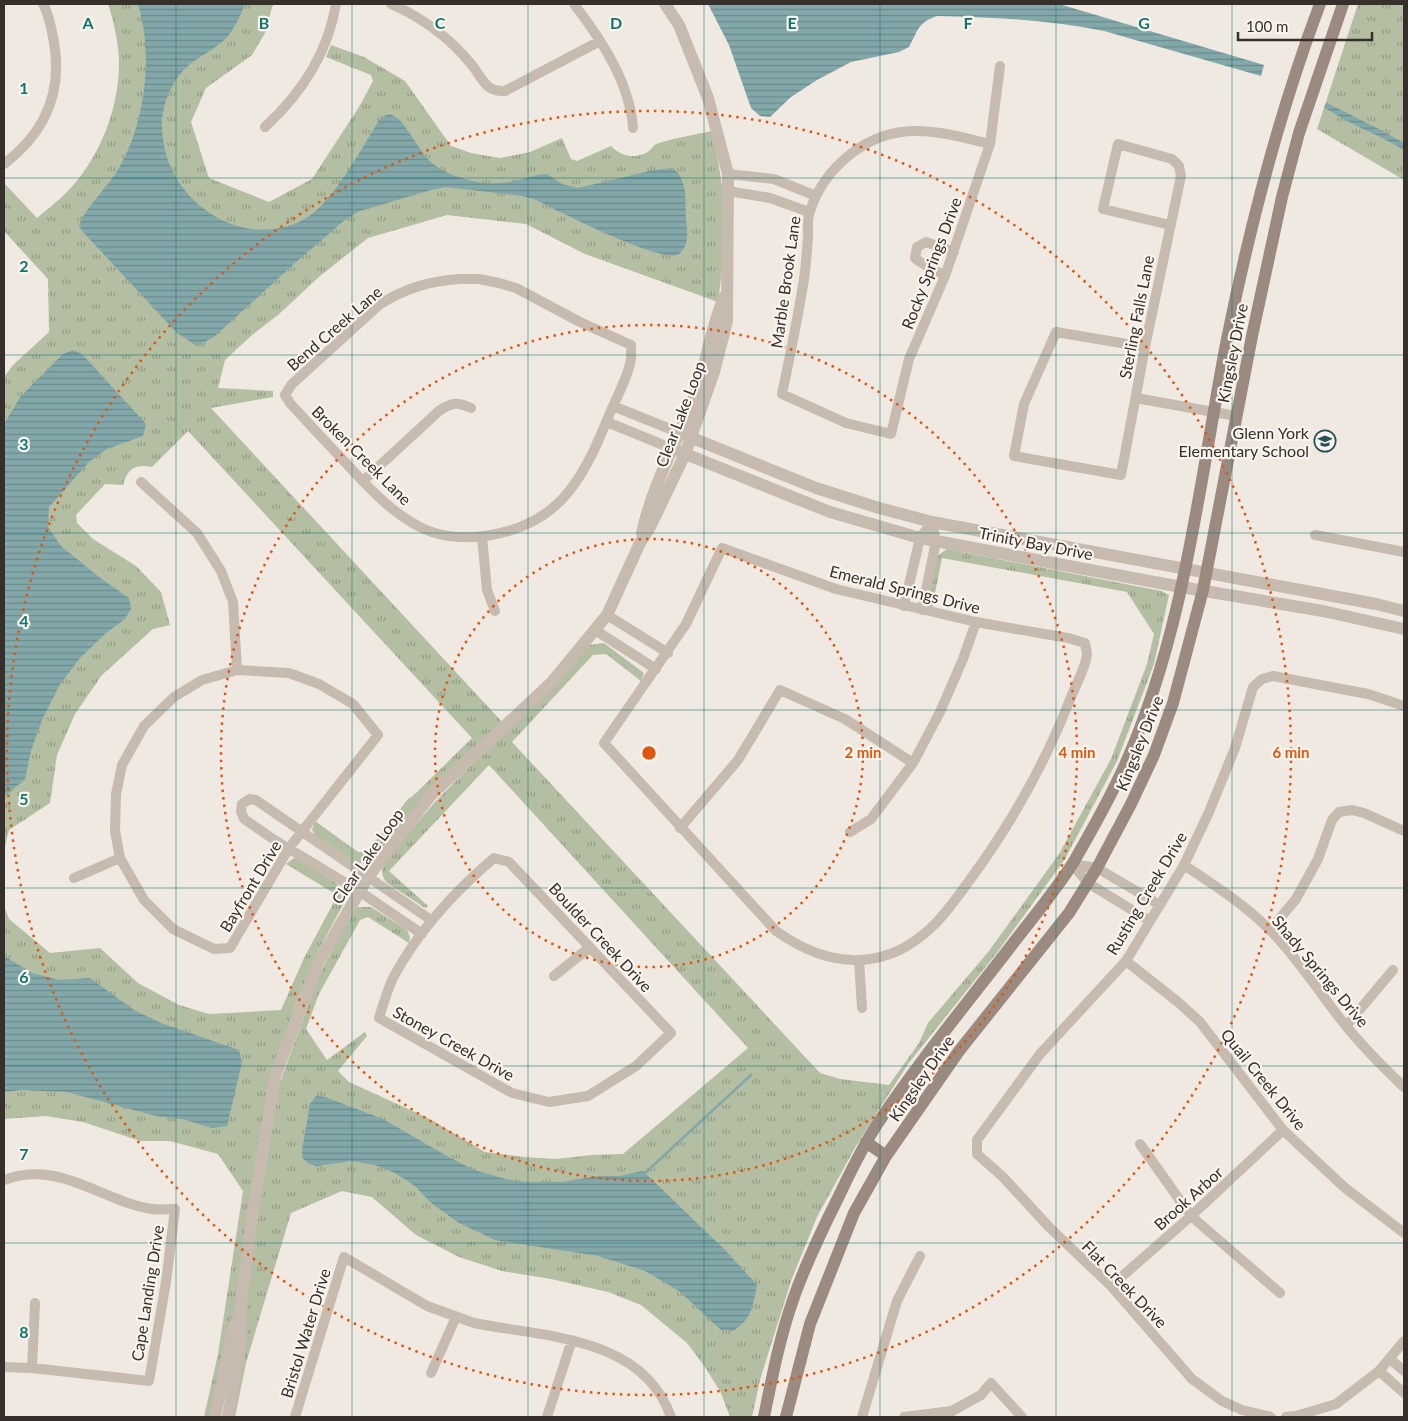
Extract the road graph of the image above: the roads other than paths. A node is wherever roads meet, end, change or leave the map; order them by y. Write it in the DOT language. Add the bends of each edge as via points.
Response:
graph roads {
  1 [pos="43,4"];
  2 [pos="336,4"];
  3 [pos="391,4"];
  4 [pos="574,4"];
  5 [pos="665,4"];
  6 [pos="1320,4"];
  7 [pos="1343,4"];
  8 [pos="600,41"];
  9 [pos="1000,66"];
  10 [pos="1279,126"];
  11 [pos="265,127"];
  12 [pos="633,128"];
  13 [pos="1300,133"];
  14 [pos="990,144"];
  15 [pos="4,164"];
  16 [pos="728,174"];
  17 [pos="728,191"];
  18 [pos="816,196"];
  19 [pos="809,212"];
  20 [pos="1170,225"];
  21 [pos="954,252"];
  22 [pos="1243,267"];
  23 [pos="1265,272"];
  24 [pos="945,276"];
  25 [pos="631,345"];
  26 [pos="1145,347"];
  27 [pos="285,394"];
  28 [pos="1136,398"];
  29 [pos="613,406"];
  30 [pos="471,408"];
  31 [pos="1215,412"];
  32 [pos="1236,416"];
  33 [pos="606,422"];
  34 [pos="890,434"];
  35 [pos="686,436"];
  36 [pos="673,450"];
  37 [pos="685,454"];
  38 [pos="363,481"];
  39 [pos="141,482"];
  40 [pos="932,522"];
  41 [pos="1315,535"];
  42 [pos="482,537"];
  43 [pos="920,538"];
  44 [pos="936,540"];
  45 [pos="640,543"];
  46 [pos="1404,552"];
  47 [pos="1185,568"];
  48 [pos="1206,573"];
  49 [pos="1181,586"];
  50 [pos="1203,590"];
  51 [pos="904,606"];
  52 [pos="922,610"];
  53 [pos="495,611"];
  54 [pos="1404,611"];
  55 [pos="608,615"];
  56 [pos="976,622"];
  57 [pos="1404,629"];
  58 [pos="595,630"];
  59 [pos="668,653"];
  60 [pos="656,669"];
  61 [pos="237,670"];
  62 [pos="1404,706"];
  63 [pos="913,762"];
  64 [pos="680,828"];
  65 [pos="302,831"];
  66 [pos="1404,831"];
  67 [pos="850,832"];
  68 [pos="289,848"];
  69 [pos="335,856"];
  70 [pos="120,858"];
  71 [pos="1072,864"];
  72 [pos="1184,866"];
  73 [pos="1098,868"];
  74 [pos="325,870"];
  75 [pos="368,877"];
  76 [pos="74,878"];
  77 [pos="1088,883"];
  78 [pos="359,891"];
  79 [pos="1160,905"];
  80 [pos="431,920"];
  81 [pos="1150,921"];
  82 [pos="1270,930"];
  83 [pos="422,934"];
  84 [pos="590,947"];
  85 [pos="859,960"];
  86 [pos="1126,961"];
  87 [pos="1393,970"];
  88 [pos="554,976"];
  89 [pos="862,1008"];
  90 [pos="1346,1026"];
  91 [pos="671,1033"];
  92 [pos="1404,1087"];
  93 [pos="1284,1130"];
  94 [pos="866,1142"];
  95 [pos="1140,1144"];
  96 [pos="977,1145"];
  97 [pos="886,1156"];
  98 [pos="4,1180"];
  99 [pos="1191,1216"];
  100 [pos="1404,1233"];
  101 [pos="920,1256"];
  102 [pos="1111,1286"];
  103 [pos="1280,1293"];
  104 [pos="35,1302"];
  105 [pos="240,1313"];
  106 [pos="456,1317"];
  107 [pos="572,1340"];
  108 [pos="1404,1341"];
  109 [pos="1390,1359"];
  110 [pos="4,1367"];
  111 [pos="32,1368"];
  112 [pos="1379,1371"];
  113 [pos="1404,1371"];
  114 [pos="431,1373"];
  115 [pos="1404,1393"];
  116 [pos="215,1417"];
  117 [pos="228,1417"];
  118 [pos="295,1417"];
  119 [pos="548,1417"];
  120 [pos="671,1417"];
  121 [pos="764,1417"];
  122 [pos="786,1417"];
  123 [pos="862,1417"];
  124 [pos="904,1417"];
  125 [pos="1022,1417"];
  126 [pos="1271,1417"];
  127 [pos="1286,1417"];
  1 -- 15 [label="street" via="56,51 56,85 34,136"];
  2 -- 11 [label="street" via="329,33 310,73 282,111"];
  3 -- 8 [label="street" via="434,27 454,44 489,89 496,91 505,91"];
  4 -- 8 [label="street"];
  5 -- 16 [label="street, Clear Lake Loop" via="678,25 708,98"];
  6 -- 10 [label="main road, Kingsley Drive"];
  7 -- 13 [label="main road, Kingsley Drive"];
  8 -- 12 [label="street" via="628,99"];
  9 -- 14 [label="street, Rocky Springs Drive"];
  10 -- 13 [label="main road"];
  10 -- 22 [label="main road, Kingsley Drive"];
  13 -- 23 [label="main road, Kingsley Drive"];
  14 -- 18 [label="street, Marble Brook Lane" via="943,133 892,133 862,146 841,162"];
  14 -- 21 [label="street, Rocky Springs Drive"];
  16 -- 17 [label="street, Clear Lake Loop"];
  16 -- 18 [label="street" via="774,179"];
  17 -- 19 [label="street" via="770,198"];
  17 -- 35 [label="street, Clear Lake Loop" via="727,321 714,372"];
  18 -- 19 [label="street, Marble Brook Lane"];
  19 -- 34 [label="street, Marble Brook Lane" via="800,308 782,394 846,423"];
  20 -- 20 [label="street, Sterling Falls Lane" via="1181,180 1179,166 1169,158 1118,144 1103,209"];
  20 -- 26 [label="street, Sterling Falls Lane"];
  21 -- 24 [label="street, Rocky Springs Drive"];
  21 -- 24 [label="street" via="926,242 917,247 915,258"];
  22 -- 23 [label="main road"];
  22 -- 31 [label="main road, Kingsley Drive"];
  23 -- 32 [label="main road, Kingsley Drive"];
  24 -- 34 [label="street, Rocky Springs Drive" via="909,359"];
  25 -- 27 [label="street, Bend Creek Lane" via="516,288 479,279 444,280 412,287 379,305"];
  25 -- 29 [label="street, Broken Creek Lane" via="630,363"];
  26 -- 28 [label="street, Sterling Falls Lane"];
  26 -- 28 [label="street, Sterling Falls Lane" via="1056,332 1027,396 1014,456 1121,475"];
  27 -- 38 [label="street, Broken Creek Lane"];
  28 -- 31 [label="street"];
  29 -- 33 [label="street, Broken Creek Lane"];
  29 -- 35 [label="street"];
  30 -- 38 [label="street" via="460,403 440,410"];
  31 -- 32 [label="street"];
  31 -- 47 [label="main road, Kingsley Drive"];
  32 -- 48 [label="main road, Kingsley Drive"];
  33 -- 36 [label="street"];
  33 -- 42 [label="street, Broken Creek Lane" via="591,460 563,499 529,525"];
  35 -- 36 [label="street, Clear Lake Loop"];
  35 -- 37 [label="street, Clear Lake Loop"];
  35 -- 40 [label="street, Trinity Bay Drive" via="816,488"];
  36 -- 37 [label="street, Trinity Bay Drive"];
  36 -- 45 [label="street, Clear Lake Loop" via="648,507"];
  37 -- 43 [label="street, Trinity Bay Drive" via="830,512"];
  37 -- 45 [label="street, Clear Lake Loop"];
  38 -- 42 [label="street, Broken Creek Lane" via="395,512 426,530 458,537"];
  39 -- 61 [label="street" via="197,533 221,571 233,602"];
  40 -- 43 [label="street"];
  40 -- 44 [label="street"];
  40 -- 47 [label="street, Trinity Bay Drive"];
  41 -- 46 [label="street"];
  42 -- 53 [label="street" via="487,590"];
  43 -- 44 [label="street, Trinity Bay Drive"];
  43 -- 51 [label="street"];
  44 -- 49 [label="street, Trinity Bay Drive"];
  44 -- 52 [label="street"];
  45 -- 55 [label="street, Clear Lake Loop"];
  47 -- 48 [label="street, Trinity Bay Drive"];
  47 -- 49 [label="main road, Kingsley Drive"];
  48 -- 50 [label="main road, Kingsley Drive"];
  48 -- 54 [label="street, Trinity Bay Drive"];
  49 -- 50 [label="street, Trinity Bay Drive"];
  49 -- 71 [label="main road, Kingsley Drive" via="1143,720 1123,768"];
  50 -- 57 [label="street, Trinity Bay Drive" via="1341,614"];
  50 -- 73 [label="main road, Kingsley Drive" via="1170,712 1154,755"];
  51 -- 52 [label="street, Emerald Springs Drive"];
  51 -- 59 [label="street, Emerald Springs Drive" via="836,589 722,548 686,624"];
  52 -- 56 [label="street, Emerald Springs Drive"];
  55 -- 58 [label="street, Clear Lake Loop"];
  55 -- 59 [label="street"];
  56 -- 63 [label="street" via="940,712"];
  56 -- 85 [label="street, Emerald Springs Drive" via="1085,643 1084,666 1057,733 997,844 933,926 890,955"];
  58 -- 60 [label="street"];
  58 -- 75 [label="street, Clear Lake Loop" via="551,683 431,796"];
  59 -- 60 [label="street"];
  60 -- 64 [label="street" via="604,743"];
  61 -- 65 [label="street, Bayfront Drive" via="289,673 319,684 353,704 378,735"];
  61 -- 70 [label="street, Bayfront Drive" via="202,680 174,697 144,726 122,766 116,794 115,831"];
  62 -- 72 [label="street, Rusting Creek Drive" via="1368,694 1273,676 1262,679 1253,687 1235,748"];
  63 -- 64 [label="street" via="845,719 780,690 738,760"];
  63 -- 67 [label="street" via="871,818"];
  64 -- 85 [label="street" via="776,931 818,955"];
  65 -- 68 [label="street, Bayfront Drive"];
  65 -- 68 [label="street" via="256,800 250,799 242,804 244,819"];
  65 -- 69 [label="street"];
  66 -- 82 [label="street" via="1364,813 1352,810 1339,812 1332,820 1318,859 1296,899"];
  68 -- 70 [label="street, Bayfront Drive" via="230,948 214,949 173,929 144,900"];
  68 -- 74 [label="street"];
  69 -- 74 [label="street"];
  69 -- 75 [label="street"];
  70 -- 76 [label="street"];
  71 -- 73 [label="street"];
  71 -- 77 [label="street"];
  71 -- 94 [label="main road, Kingsley Drive" via="933,1046"];
  72 -- 79 [label="street, Rusting Creek Drive"];
  72 -- 82 [label="street, Shady Springs Drive" via="1235,899"];
  73 -- 77 [label="main road, Kingsley Drive"];
  73 -- 79 [label="street"];
  74 -- 78 [label="street"];
  75 -- 78 [label="street, Clear Lake Loop"];
  75 -- 80 [label="street"];
  77 -- 81 [label="street"];
  77 -- 97 [label="main road, Kingsley Drive" via="1069,913 959,1051"];
  78 -- 83 [label="street"];
  78 -- 105 [label="street, Clear Lake Loop" via="318,963 275,1076"];
  79 -- 81 [label="street, Rusting Creek Drive"];
  80 -- 83 [label="street"];
  80 -- 84 [label="street, Boulder Creek Drive" via="463,884 494,858 509,862"];
  81 -- 86 [label="street, Rusting Creek Drive"];
  82 -- 90 [label="street, Shady Springs Drive"];
  83 -- 91 [label="street, Stoney Creek Drive" via="393,979 379,1018 512,1093 549,1102 588,1096 636,1066"];
  84 -- 88 [label="street"];
  84 -- 91 [label="street, Boulder Creek Drive"];
  85 -- 89 [label="street"];
  86 -- 93 [label="street, Quail Creek Drive" via="1200,1022"];
  86 -- 96 [label="street, Rusting Creek Drive" via="1040,1054 977,1140"];
  87 -- 90 [label="street"];
  90 -- 92 [label="street, Shady Springs Drive"];
  93 -- 99 [label="street, Brook Arbor"];
  93 -- 100 [label="street, Quail Creek Drive" via="1344,1187"];
  94 -- 97 [label="main road"];
  94 -- 121 [label="main road, Kingsley Drive" via="794,1299 778,1351"];
  95 -- 99 [label="street"];
  96 -- 102 [label="street, Flat Creek Drive" via="977,1154"];
  97 -- 122 [label="main road, Kingsley Drive" via="854,1213 810,1324"];
  98 -- 111 [label="street, Cape Landing Drive" via="42,1174 75,1181 153,1210 175,1209 149,1381"];
  99 -- 102 [label="street, Brook Arbor"];
  99 -- 103 [label="street"];
  101 -- 123 [label="street" via="897,1301"];
  102 -- 126 [label="street, Flat Creek Drive" via="1192,1379 1222,1401"];
  104 -- 111 [label="street"];
  105 -- 116 [label="street, Clear Lake Loop" via="231,1338"];
  105 -- 117 [label="street, Clear Lake Loop" via="241,1341"];
  106 -- 107 [label="street"];
  106 -- 114 [label="street"];
  106 -- 118 [label="street, Bristol Water Drive" via="428,1306 344,1257"];
  107 -- 119 [label="street"];
  107 -- 120 [label="street" via="593,1345 634,1366 667,1405"];
  108 -- 109 [label="street"];
  109 -- 112 [label="street"];
  109 -- 113 [label="street"];
  110 -- 111 [label="street"];
  112 -- 115 [label="street"];
  112 -- 127 [label="street" via="1336,1404"];
  124 -- 125 [label="street" via="952,1411 981,1395 991,1383"];
}
